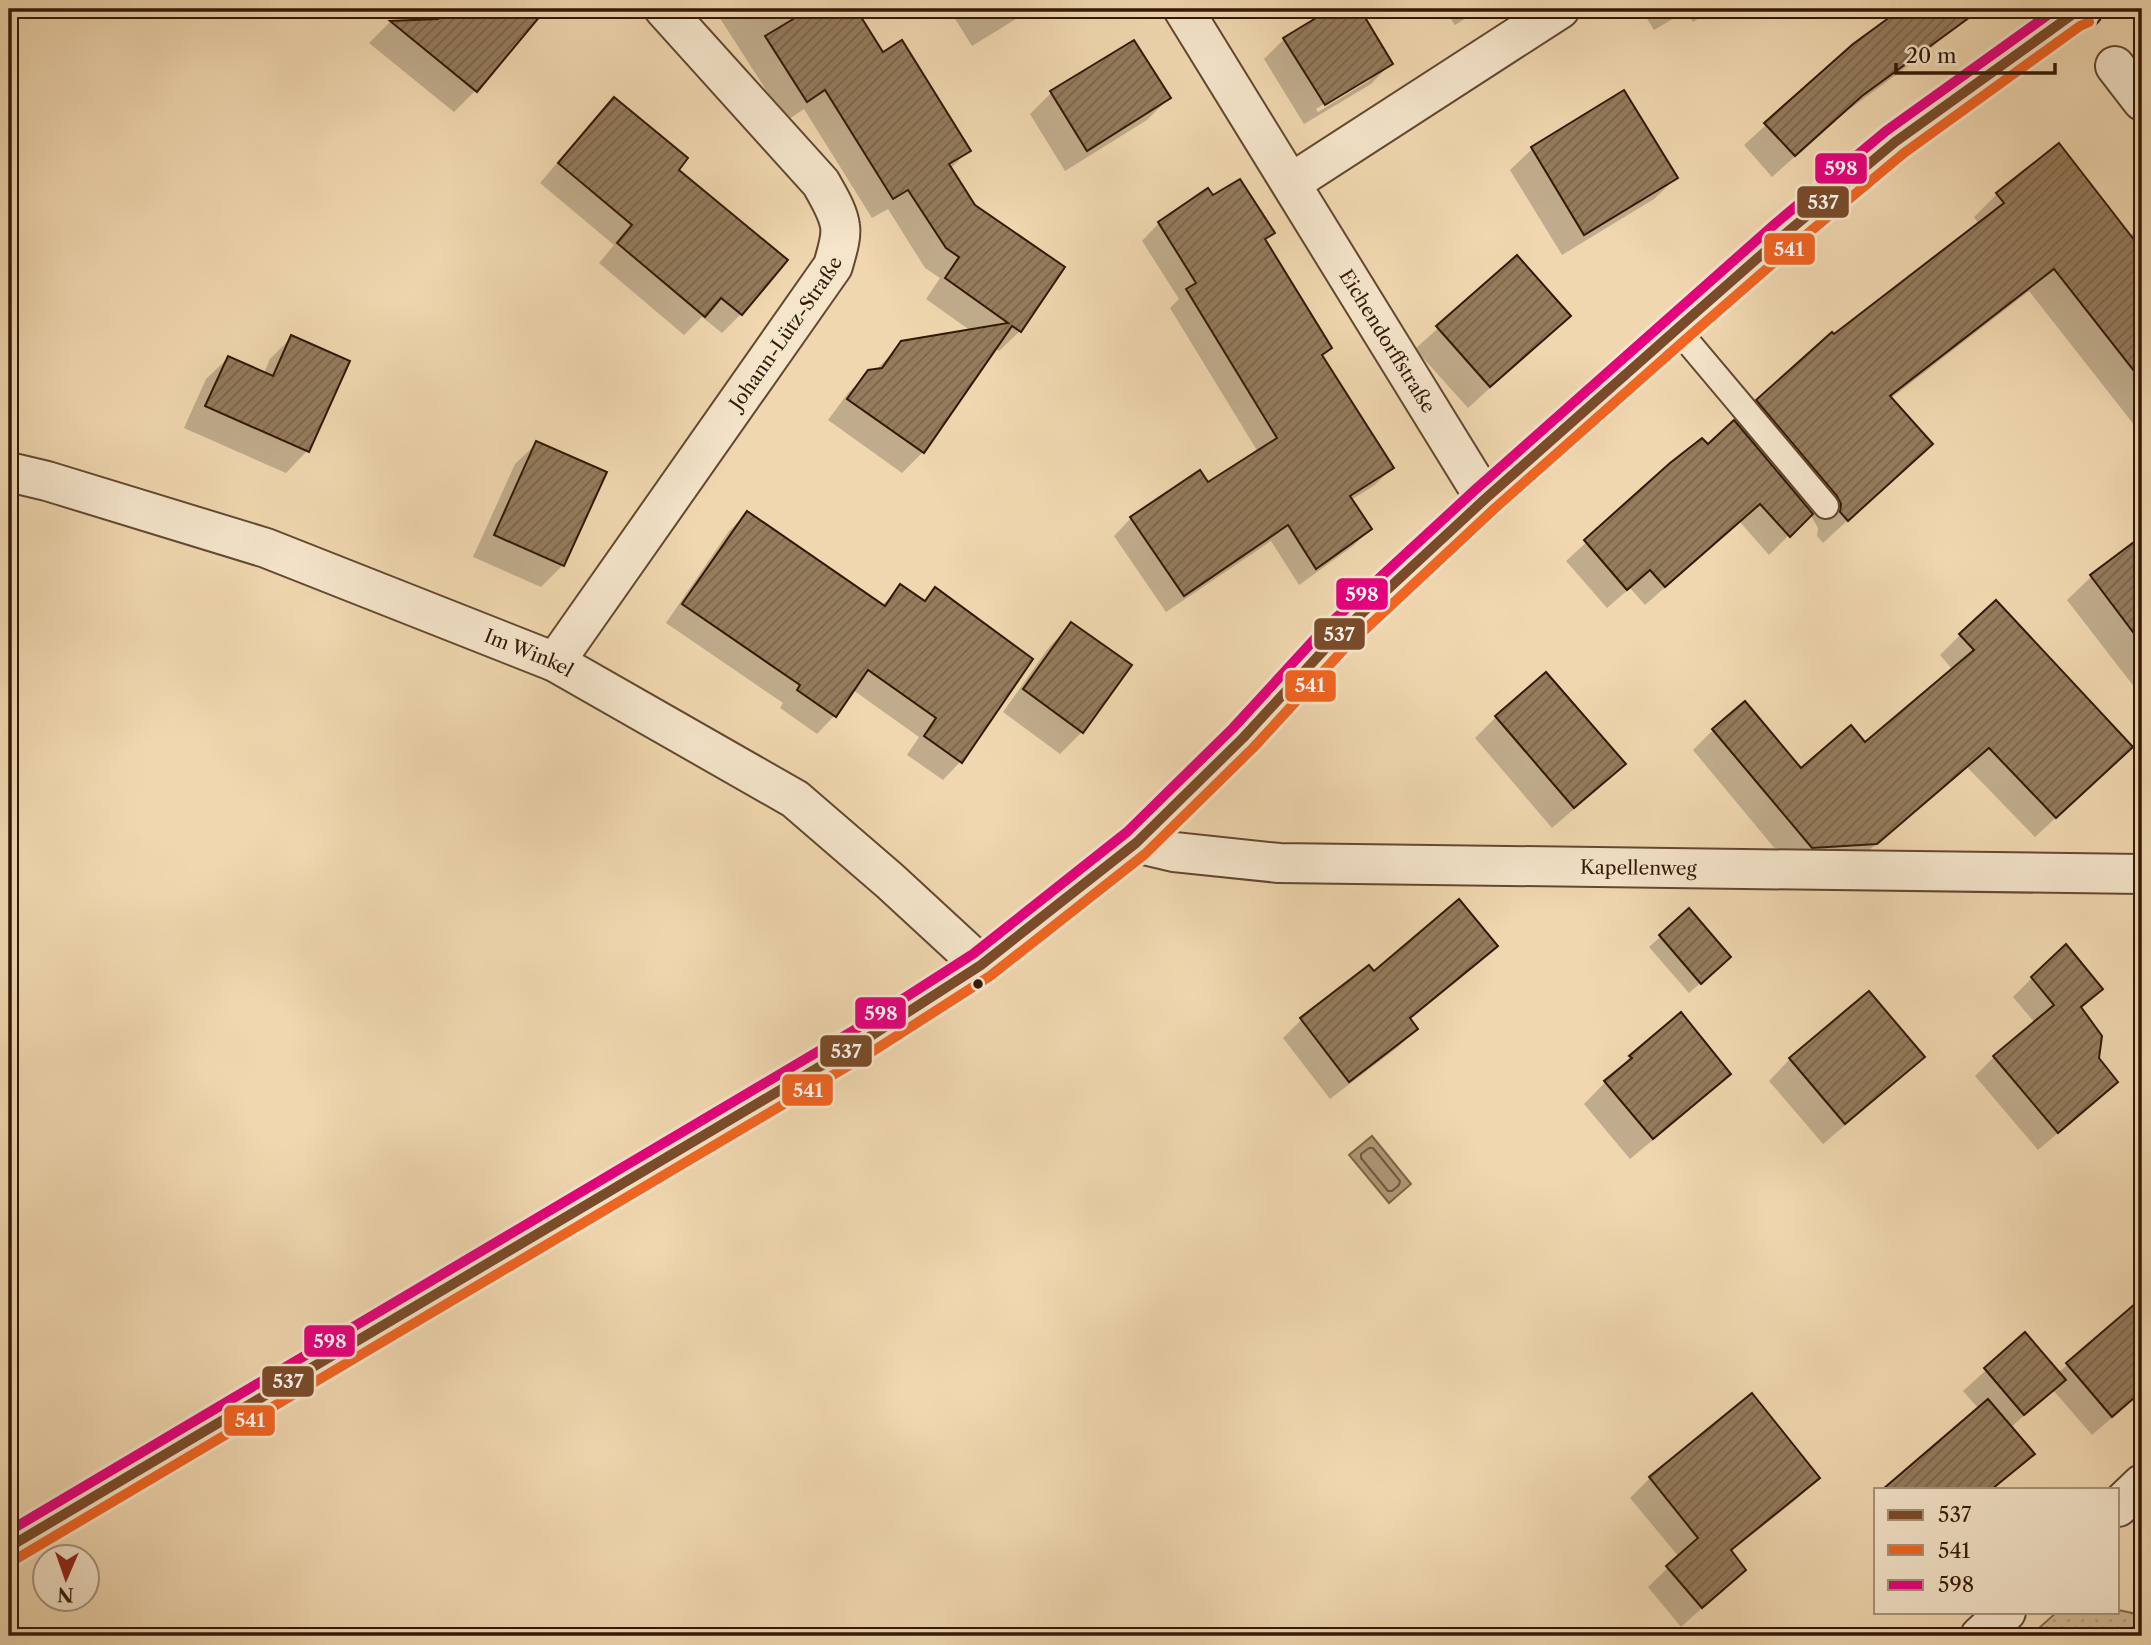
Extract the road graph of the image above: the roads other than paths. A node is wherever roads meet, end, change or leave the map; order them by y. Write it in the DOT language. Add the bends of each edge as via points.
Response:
graph roads {
  1 [pos="664,9"];
  2 [pos="1183,9"];
  3 [pos="1560,9"];
  4 [pos="2083,9"];
  5 [pos="2115,66"];
  6 [pos="2142,101"];
  7 [pos="1291,183"];
  8 [pos="1677,329"];
  9 [pos="9,472"];
  10 [pos="1485,499"];
  11 [pos="1826,506"];
  12 [pos="555,662"];
  13 [pos="1136,843"];
  14 [pos="2142,874"];
  15 [pos="981,965"];
  16 [pos="2142,1483"];
  17 [pos="2120,1505"];
  18 [pos="9,1548"];
  19 [pos="2004,1614"];
  20 [pos="1980,1636"];
  1 -- 12 [label="street, Johann-Lütz-Straße" via="821,183 841,227 838,246 834,266"];
  2 -- 7 [label="street, Eichendorffstraße"];
  3 -- 7 [label="street"];
  4 -- 8 [label="street" via="1895,142"];
  5 -- 6 [label="street"];
  7 -- 10 [label="street, Eichendorffstraße"];
  8 -- 10 [label="street"];
  8 -- 11 [label="lane"];
  9 -- 12 [label="street, Im Winkel" via="266,548"];
  10 -- 13 [label="street" via="1332,640 1243,738"];
  12 -- 15 [label="street, Im Winkel" via="795,799"];
  13 -- 14 [label="street, Kapellenweg" via="1174,852 1279,863"];
  13 -- 15 [label="street"];
  15 -- 18 [label="street" via="863,1041"];
  16 -- 17 [label="street"];
  19 -- 20 [label="street"];
}
